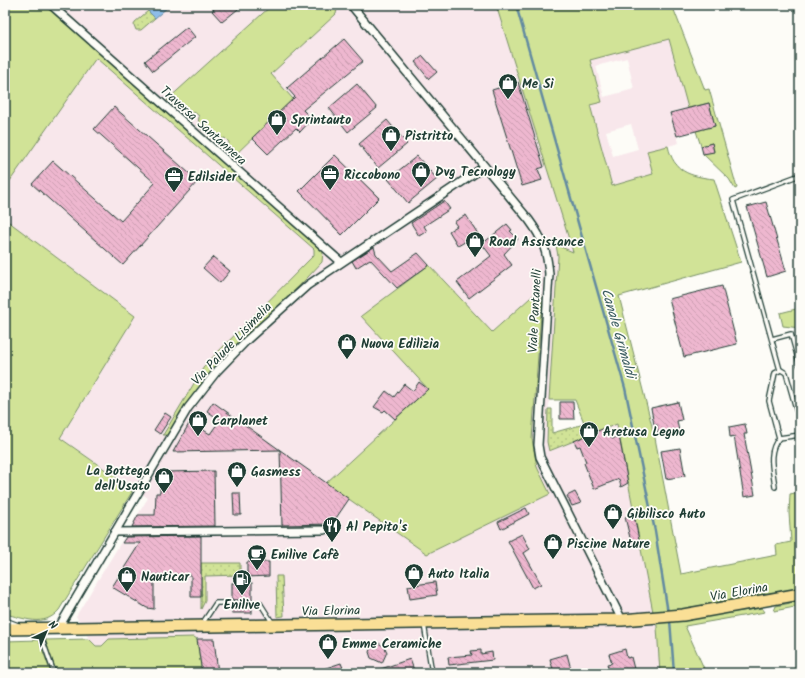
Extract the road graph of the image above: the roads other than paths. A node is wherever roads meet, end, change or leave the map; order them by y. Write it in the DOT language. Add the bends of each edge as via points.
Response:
graph roads {
  1 [pos="51,5"];
  2 [pos="351,5"];
  3 [pos="484,167"];
  4 [pos="800,175"];
  5 [pos="341,262"];
  6 [pos="772,339"];
  7 [pos="800,366"];
  8 [pos="780,370"];
  9 [pos="800,423"];
  10 [pos="800,435"];
  11 [pos="779,438"];
  12 [pos="775,487"];
  13 [pos="324,530"];
  14 [pos="116,532"];
  15 [pos="800,594"];
  16 [pos="5,620"];
  17 [pos="622,620"];
  18 [pos="424,623"];
  19 [pos="274,625"];
  20 [pos="201,626"];
  21 [pos="59,627"];
  22 [pos="5,629"];
  23 [pos="26,629"];
  24 [pos="38,629"];
  25 [pos="54,673"];
  26 [pos="432,673"];
  1 -- 5 [label="street, Traversa Santannera"];
  2 -- 3 [label="street, Viale Pantanelli"];
  3 -- 5 [label="street, Via Palude Lisimelia"];
  3 -- 17 [label="street, Viale Pantanelli" via="538,232 547,254 549,274 538,445 540,458"];
  4 -- 6 [label="lane" via="733,200"];
  5 -- 14 [label="street, Via Palude Lisimelia" via="308,285 247,340 202,388"];
  6 -- 7 [label="lane" via="791,334"];
  6 -- 8 [label="lane"];
  8 -- 9 [label="lane" via="786,373"];
  8 -- 11 [label="lane" via="775,373 770,401"];
  10 -- 11 [label="lane"];
  11 -- 12 [label="lane" via="773,445 772,456"];
  13 -- 14 [label="street"];
  14 -- 21 [label="street, Via Palude Lisimelia"];
  15 -- 17 [label="main road, Via Elorina" via="683,615"];
  16 -- 23 [label="lane"];
  17 -- 18 [label="main road, Via Elorina"];
  18 -- 19 [label="main road, Via Elorina"];
  18 -- 26 [label="lane"];
  19 -- 20 [label="main road, Via Elorina"];
  19 -- 20 [label="lane" via="260,604 216,603"];
  20 -- 21 [label="main road, Via Elorina"];
  21 -- 24 [label="main road, Via Elorina"];
  22 -- 23 [label="main road, Via Elorina"];
  23 -- 24 [label="main road, Via Elorina"];
  24 -- 25 [label="lane"];
}
